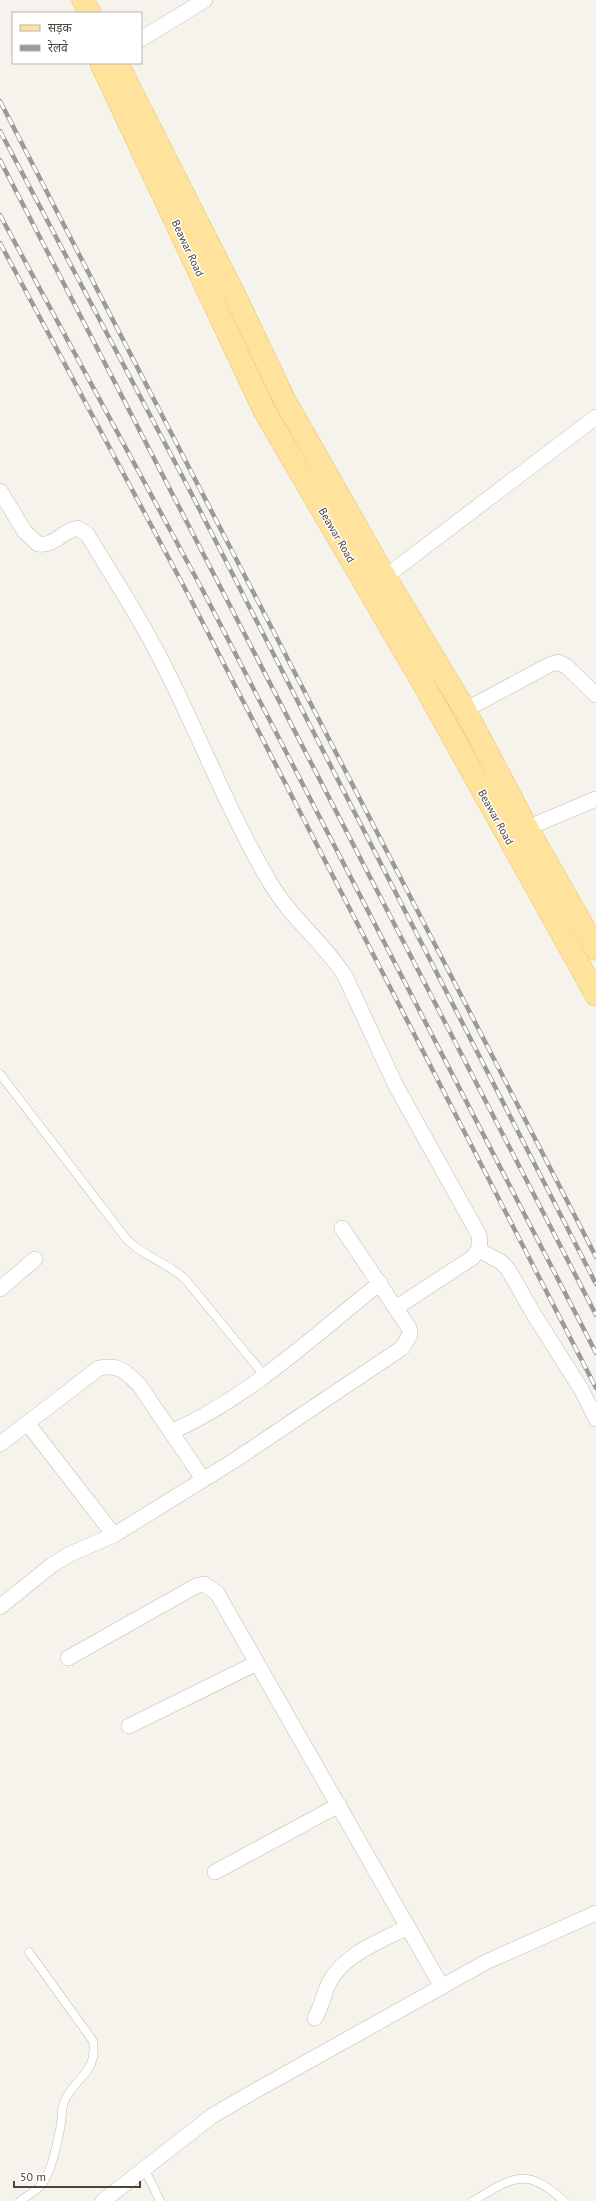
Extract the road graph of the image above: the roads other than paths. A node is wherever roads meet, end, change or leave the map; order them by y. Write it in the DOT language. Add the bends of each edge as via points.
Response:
graph roads {
  1 [pos="67,0"];
  2 [pos="83,0"];
  3 [pos="205,0"];
  4 [pos="73,12"];
  5 [pos="89,12"];
  6 [pos="142,38"];
  7 [pos="101,64"];
  8 [pos="118,64"];
  9 [pos="596,417"];
  10 [pos="0,491"];
  11 [pos="4,510"];
  12 [pos="385,577"];
  13 [pos="596,695"];
  14 [pos="465,710"];
  15 [pos="596,799"];
  16 [pos="527,828"];
  17 [pos="596,949"];
  18 [pos="596,995"];
  19 [pos="0,1074"];
  20 [pos="342,1228"];
  21 [pos="479,1250"];
  22 [pos="35,1259"];
  23 [pos="380,1283"];
  24 [pos="0,1289"];
  25 [pos="397,1307"];
  26 [pos="264,1375"];
  27 [pos="596,1419"];
  28 [pos="28,1424"];
  29 [pos="171,1432"];
  30 [pos="0,1444"];
  31 [pos="203,1479"];
  32 [pos="114,1535"];
  33 [pos="0,1607"];
  34 [pos="68,1658"];
  35 [pos="257,1663"];
  36 [pos="128,1726"];
  37 [pos="339,1805"];
  38 [pos="215,1872"];
  39 [pos="596,1912"];
  40 [pos="408,1927"];
  41 [pos="29,1952"];
  42 [pos="442,1987"];
  43 [pos="315,2018"];
  44 [pos="145,2170"];
  45 [pos="20,2201"];
  46 [pos="103,2201"];
  47 [pos="160,2201"];
  48 [pos="473,2201"];
  49 [pos="564,2201"];
  1 -- 4 [label="main road"];
  2 -- 5 [label="main road"];
  3 -- 6 [label="street"];
  7 -- 18 [label="main road, Beawar Road" via="265,412 423,683"];
  8 -- 12 [label="main road, Beawar Road" via="285,401"];
  9 -- 12 [label="street"];
  10 -- 11 [label="street"];
  11 -- 21 [label="street" via="38,544 49,543 71,529 77,528 87,534 158,654 216,779 271,885 292,914 335,960 345,976 396,1086 478,1235"];
  12 -- 14 [label="main road, Beawar Road"];
  13 -- 14 [label="street" via="566,666 558,662"];
  14 -- 16 [label="main road, Beawar Road"];
  15 -- 16 [label="street"];
  16 -- 17 [label="main road, Beawar Road"];
  19 -- 26 [label="lane" via="128,1242 136,1249 172,1267 185,1279"];
  20 -- 23 [label="street"];
  21 -- 25 [label="street" via="461,1266"];
  21 -- 27 [label="street" via="501,1262 508,1269 573,1375"];
  22 -- 24 [label="street"];
  23 -- 25 [label="street"];
  23 -- 26 [label="street"];
  25 -- 31 [label="street" via="409,1328 410,1335 402,1348"];
  26 -- 29 [label="street" via="199,1420"];
  28 -- 29 [label="street" via="99,1368 114,1366 129,1374 140,1386"];
  28 -- 30 [label="street"];
  28 -- 32 [label="street"];
  29 -- 31 [label="street"];
  31 -- 32 [label="street"];
  32 -- 33 [label="street" via="70,1554 52,1565"];
  34 -- 35 [label="street" via="204,1584 217,1594"];
  35 -- 36 [label="street"];
  35 -- 37 [label="street"];
  37 -- 38 [label="street"];
  37 -- 40 [label="street"];
  39 -- 42 [label="street" via="486,1962"];
  40 -- 42 [label="street"];
  40 -- 43 [label="street" via="362,1950 339,1969 330,1982"];
  41 -- 45 [label="lane" via="93,2041 95,2054 90,2068 77,2082 64,2103 61,2129 42,2184"];
  42 -- 44 [label="street" via="212,2116"];
  44 -- 46 [label="street"];
  44 -- 47 [label="lane"];
  48 -- 49 [label="lane" via="508,2181 522,2178 535,2180"];
}
